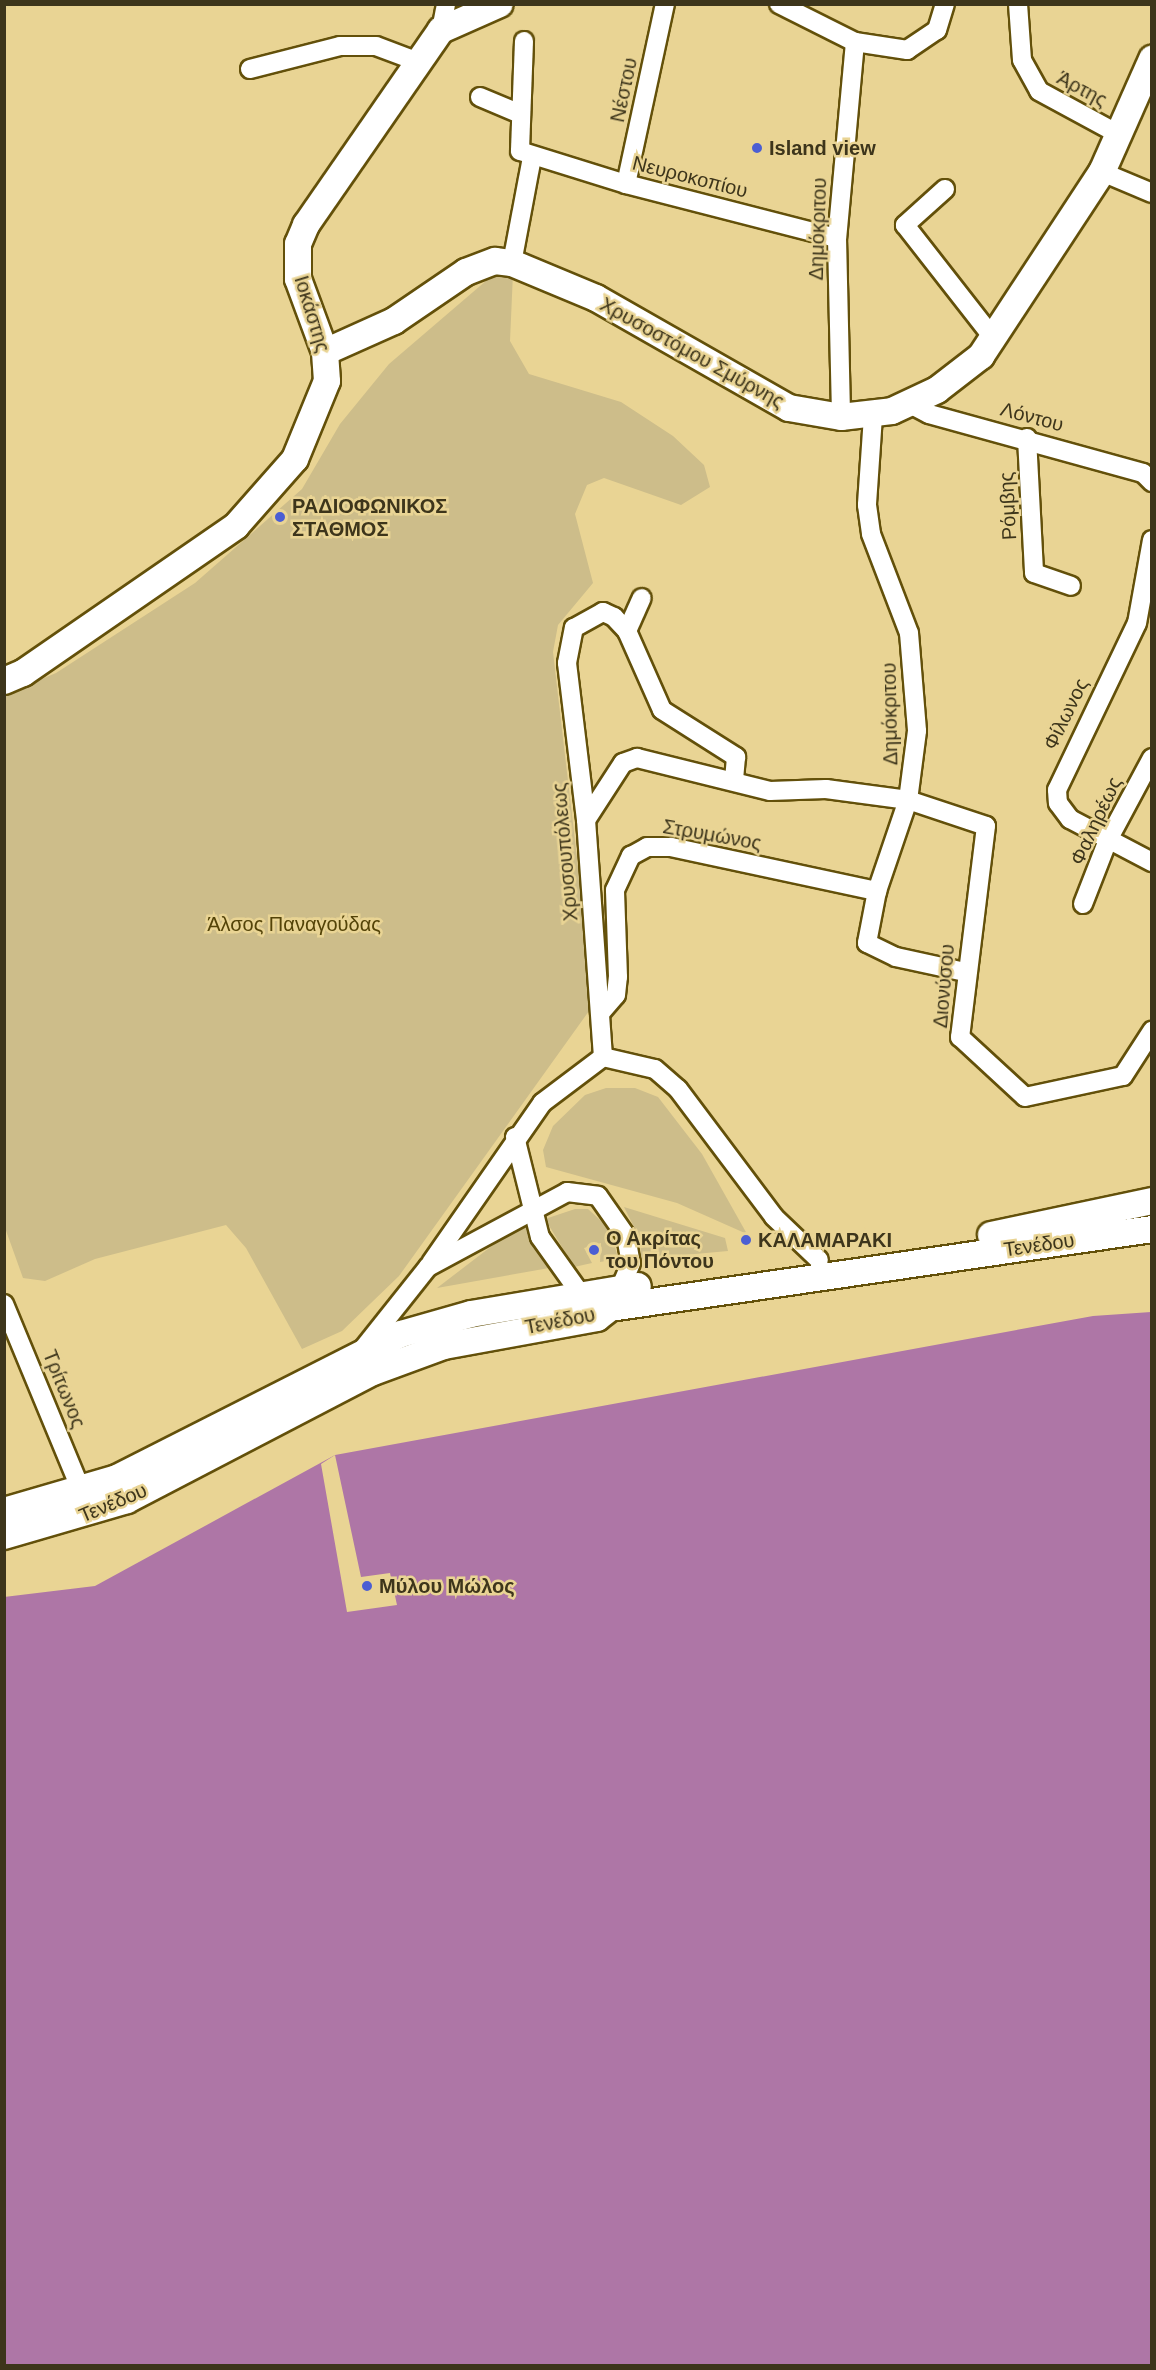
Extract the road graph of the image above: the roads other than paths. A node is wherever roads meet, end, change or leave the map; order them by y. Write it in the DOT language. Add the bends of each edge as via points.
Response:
graph roads {
  1 [pos="446,4"];
  2 [pos="500,4"];
  3 [pos="665,4"];
  4 [pos="779,4"];
  5 [pos="945,4"];
  6 [pos="1018,4"];
  7 [pos="441,30"];
  8 [pos="524,41"];
  9 [pos="855,42"];
  10 [pos="1152,59"];
  11 [pos="416,61"];
  12 [pos="250,69"];
  13 [pos="480,97"];
  14 [pos="518,113"];
  15 [pos="1122,136"];
  16 [pos="532,157"];
  17 [pos="1102,172"];
  18 [pos="626,184"];
  19 [pos="945,189"];
  20 [pos="1152,193"];
  21 [pos="837,238"];
  22 [pos="512,262"];
  23 [pos="994,339"];
  24 [pos="325,352"];
  25 [pos="910,404"];
  26 [pos="873,416"];
  27 [pos="841,417"];
  28 [pos="1027,438"];
  29 [pos="1147,477"];
  30 [pos="1152,540"];
  31 [pos="1071,586"];
  32 [pos="642,598"];
  33 [pos="627,631"];
  34 [pos="14,677"];
  35 [pos="1152,758"];
  36 [pos="734,778"];
  37 [pos="908,800"];
  38 [pos="586,820"];
  39 [pos="1108,840"];
  40 [pos="1152,862"];
  41 [pos="877,891"];
  42 [pos="1083,904"];
  43 [pos="965,972"];
  44 [pos="602,1011"];
  45 [pos="1152,1030"];
  46 [pos="603,1057"];
  47 [pos="515,1137"];
  48 [pos="1152,1201"];
  49 [pos="532,1211"];
  50 [pos="1152,1228"];
  51 [pos="819,1260"];
  52 [pos="428,1266"];
  53 [pos="581,1295"];
  54 [pos="4,1304"];
  55 [pos="610,1305"];
  56 [pos="362,1350"];
  57 [pos="82,1492"];
  58 [pos="4,1511"];
  59 [pos="4,1536"];
  1 -- 7 [label="street"];
  2 -- 7 [label="main road, Ιοκάστης"];
  3 -- 18 [label="street, Νέστου"];
  4 -- 9 [label="street"];
  5 -- 9 [label="street" via="937,30 917,46 907,50"];
  6 -- 15 [label="street, Άρτης" via="1022,60 1039,92"];
  7 -- 11 [label="main road, Ιοκάστης"];
  8 -- 14 [label="street"];
  9 -- 21 [label="street, Δημόκριτου"];
  10 -- 15 [label="main road, Χρυσοστόμου Σμύρνης"];
  11 -- 12 [label="street" via="376,46 340,46"];
  11 -- 24 [label="main road, Ιοκάστης" via="314,209 298,244 298,279"];
  13 -- 14 [label="street"];
  14 -- 16 [label="street" via="520,151"];
  15 -- 17 [label="main road, Χρυσοστόμου Σμύρνης"];
  16 -- 18 [label="street, Νευροκοπίου"];
  16 -- 22 [label="street"];
  17 -- 20 [label="street"];
  17 -- 23 [label="main road, Χρυσοστόμου Σμύρνης"];
  18 -- 21 [label="street, Νευροκοπίου"];
  19 -- 23 [label="street" via="905,225"];
  21 -- 27 [label="street, Δημόκριτου"];
  22 -- 24 [label="main road" via="495,261 466,272 385,326"];
  22 -- 27 [label="main road, Χρυσοστόμου Σμύρνης" via="596,298 789,408"];
  23 -- 25 [label="main road, Χρυσοστόμου Σμύρνης" via="966,371"];
  24 -- 34 [label="main road, Ιοκάστης" via="322,402 295,459 259,505"];
  25 -- 26 [label="main road, Χρυσοστόμου Σμύρνης"];
  25 -- 28 [label="street, Λόντου" via="929,414"];
  26 -- 27 [label="main road, Χρυσοστόμου Σμύρνης"];
  26 -- 37 [label="street, Δημόκριτου" via="868,515 906,623 915,687 917,731"];
  28 -- 29 [label="street, Λόντου"];
  28 -- 31 [label="street, Ρόμβης" via="1034,573"];
  30 -- 39 [label="street, Φίλωνος" via="1137,623 1058,790 1058,803 1070,819"];
  32 -- 33 [label="street"];
  33 -- 36 [label="street, Χρυσουπόλεως" via="662,710 736,757"];
  33 -- 38 [label="street, Χρυσουπόλεως" via="603,612 574,628 567,643"];
  35 -- 39 [label="street, Φαληρέως"];
  36 -- 37 [label="street" via="770,790 826,789"];
  36 -- 38 [label="street" via="637,758 623,763"];
  37 -- 41 [label="street, Δημόκριτου"];
  37 -- 43 [label="street, Διονύσου" via="986,826"];
  38 -- 44 [label="street, Χρυσουπόλεως"];
  39 -- 40 [label="street, Φίλωνος"];
  39 -- 42 [label="street, Φαληρέως"];
  41 -- 43 [label="street, Δημόκριτου" via="867,933 872,949"];
  41 -- 44 [label="street, Στρυμώνος" via="671,847 647,847 621,868 615,890 616,995"];
  43 -- 45 [label="street, Διονύσου" via="960,1037 1025,1097 1124,1076"];
  44 -- 46 [label="street, Χρυσουπόλεως"];
  46 -- 47 [label="street" via="542,1103"];
  46 -- 51 [label="street" via="655,1068 678,1089 774,1217"];
  47 -- 49 [label="street"];
  47 -- 52 [label="street"];
  48 -- 51 [label="main road, Τενέδου" via="1018,1231"];
  49 -- 52 [label="street"];
  49 -- 53 [label="street" via="540,1237"];
  49 -- 55 [label="street" via="567,1192 598,1197 619,1221 630,1250"];
  50 -- 55 [label="main road, Τενέδου"];
  51 -- 55 [label="main road, Τενέδου"];
  52 -- 56 [label="street"];
  53 -- 55 [label="main road, Τενέδου"];
  53 -- 55 [label="street"];
  53 -- 56 [label="main road, Τενέδου" via="443,1321"];
  54 -- 57 [label="street, Τρίτωνος"];
  55 -- 59 [label="main road, Τενέδου" via="412,1357 127,1500"];
  56 -- 57 [label="main road, Τενέδου"];
  57 -- 58 [label="main road, Τενέδου"];
}
